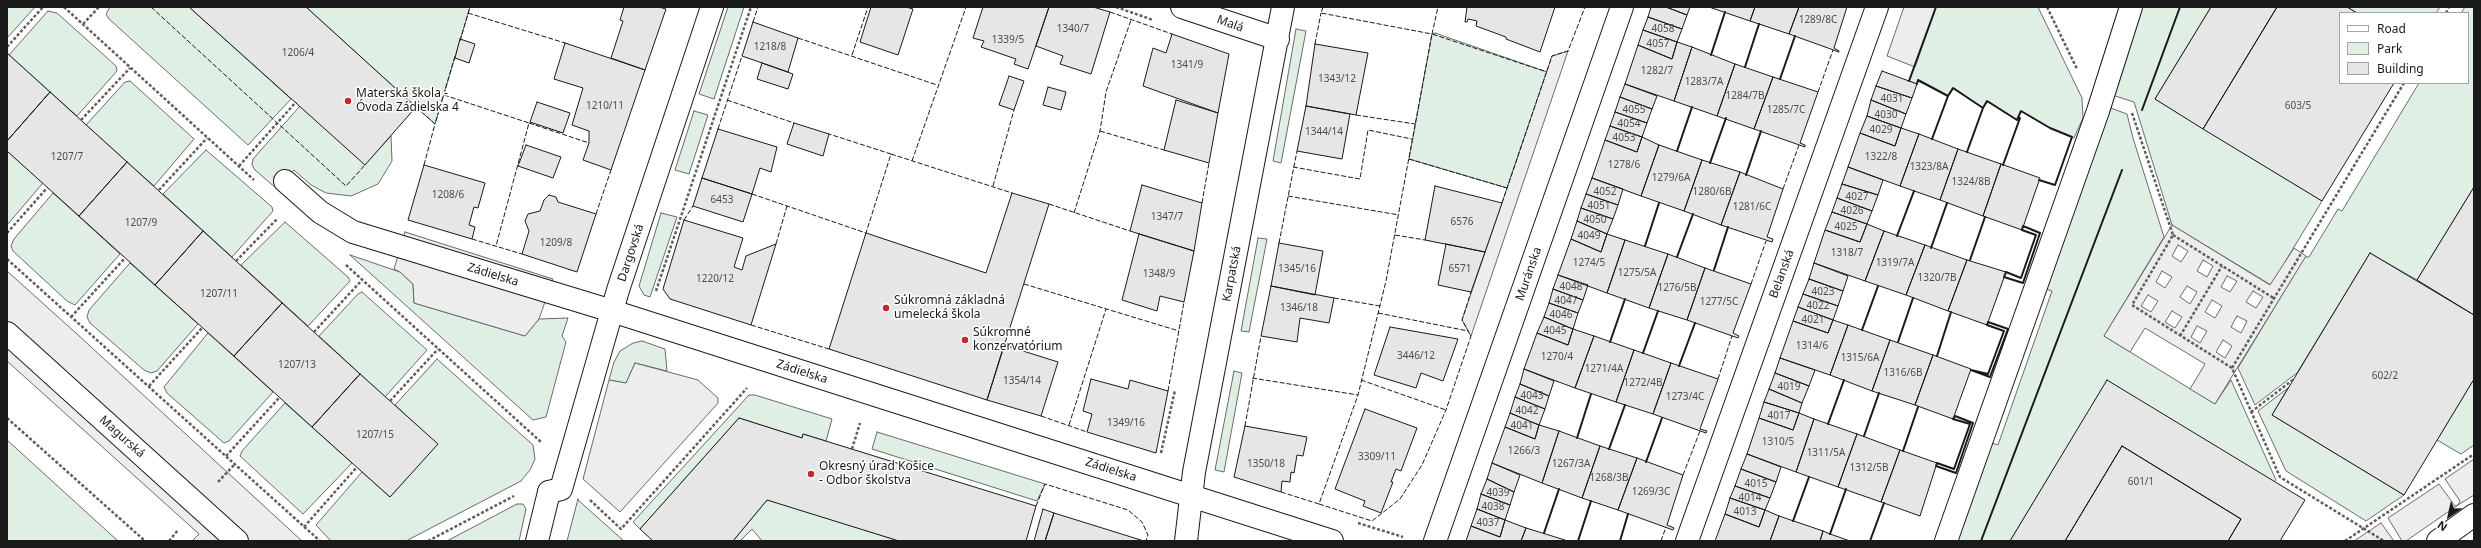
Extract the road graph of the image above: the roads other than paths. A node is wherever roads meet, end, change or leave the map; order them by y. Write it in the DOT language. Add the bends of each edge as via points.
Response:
graph roads {
  1 [pos="712,7"];
  2 [pos="1182,7"];
  3 [pos="1283,7"];
  4 [pos="1622,7"];
  5 [pos="1878,7"];
  6 [pos="2131,7"];
  7 [pos="1278,39"];
  8 [pos="285,180"];
  9 [pos="612,311"];
  10 [pos="7,332"];
  11 [pos="1191,496"];
  12 [pos="2474,515"];
  13 [pos="237,541"];
  14 [pos="537,541"];
  15 [pos="1186,541"];
  16 [pos="1332,541"];
  17 [pos="1436,541"];
  18 [pos="1687,541"];
  19 [pos="1946,541"];
  20 [pos="2439,541"];
  1 -- 9 [label="street, Dargovská"];
  2 -- 7 [label="street, Malá"];
  3 -- 7 [label="street, Karpatská"];
  4 -- 17 [label="street, Muránska"];
  5 -- 18 [label="street, Belanská"];
  6 -- 19 [label="street"];
  7 -- 11 [label="street, Karpatská"];
  8 -- 9 [label="street, Zádielska" via="320,212 354,232"];
  9 -- 11 [label="street, Zádielska"];
  9 -- 14 [label="street, Dargovská" via="561,489 549,492"];
  10 -- 13 [label="street, Magurská"];
  11 -- 15 [label="street, Karpatská"];
  11 -- 16 [label="street, Zádielska"];
  12 -- 20 [label="street"];
}
